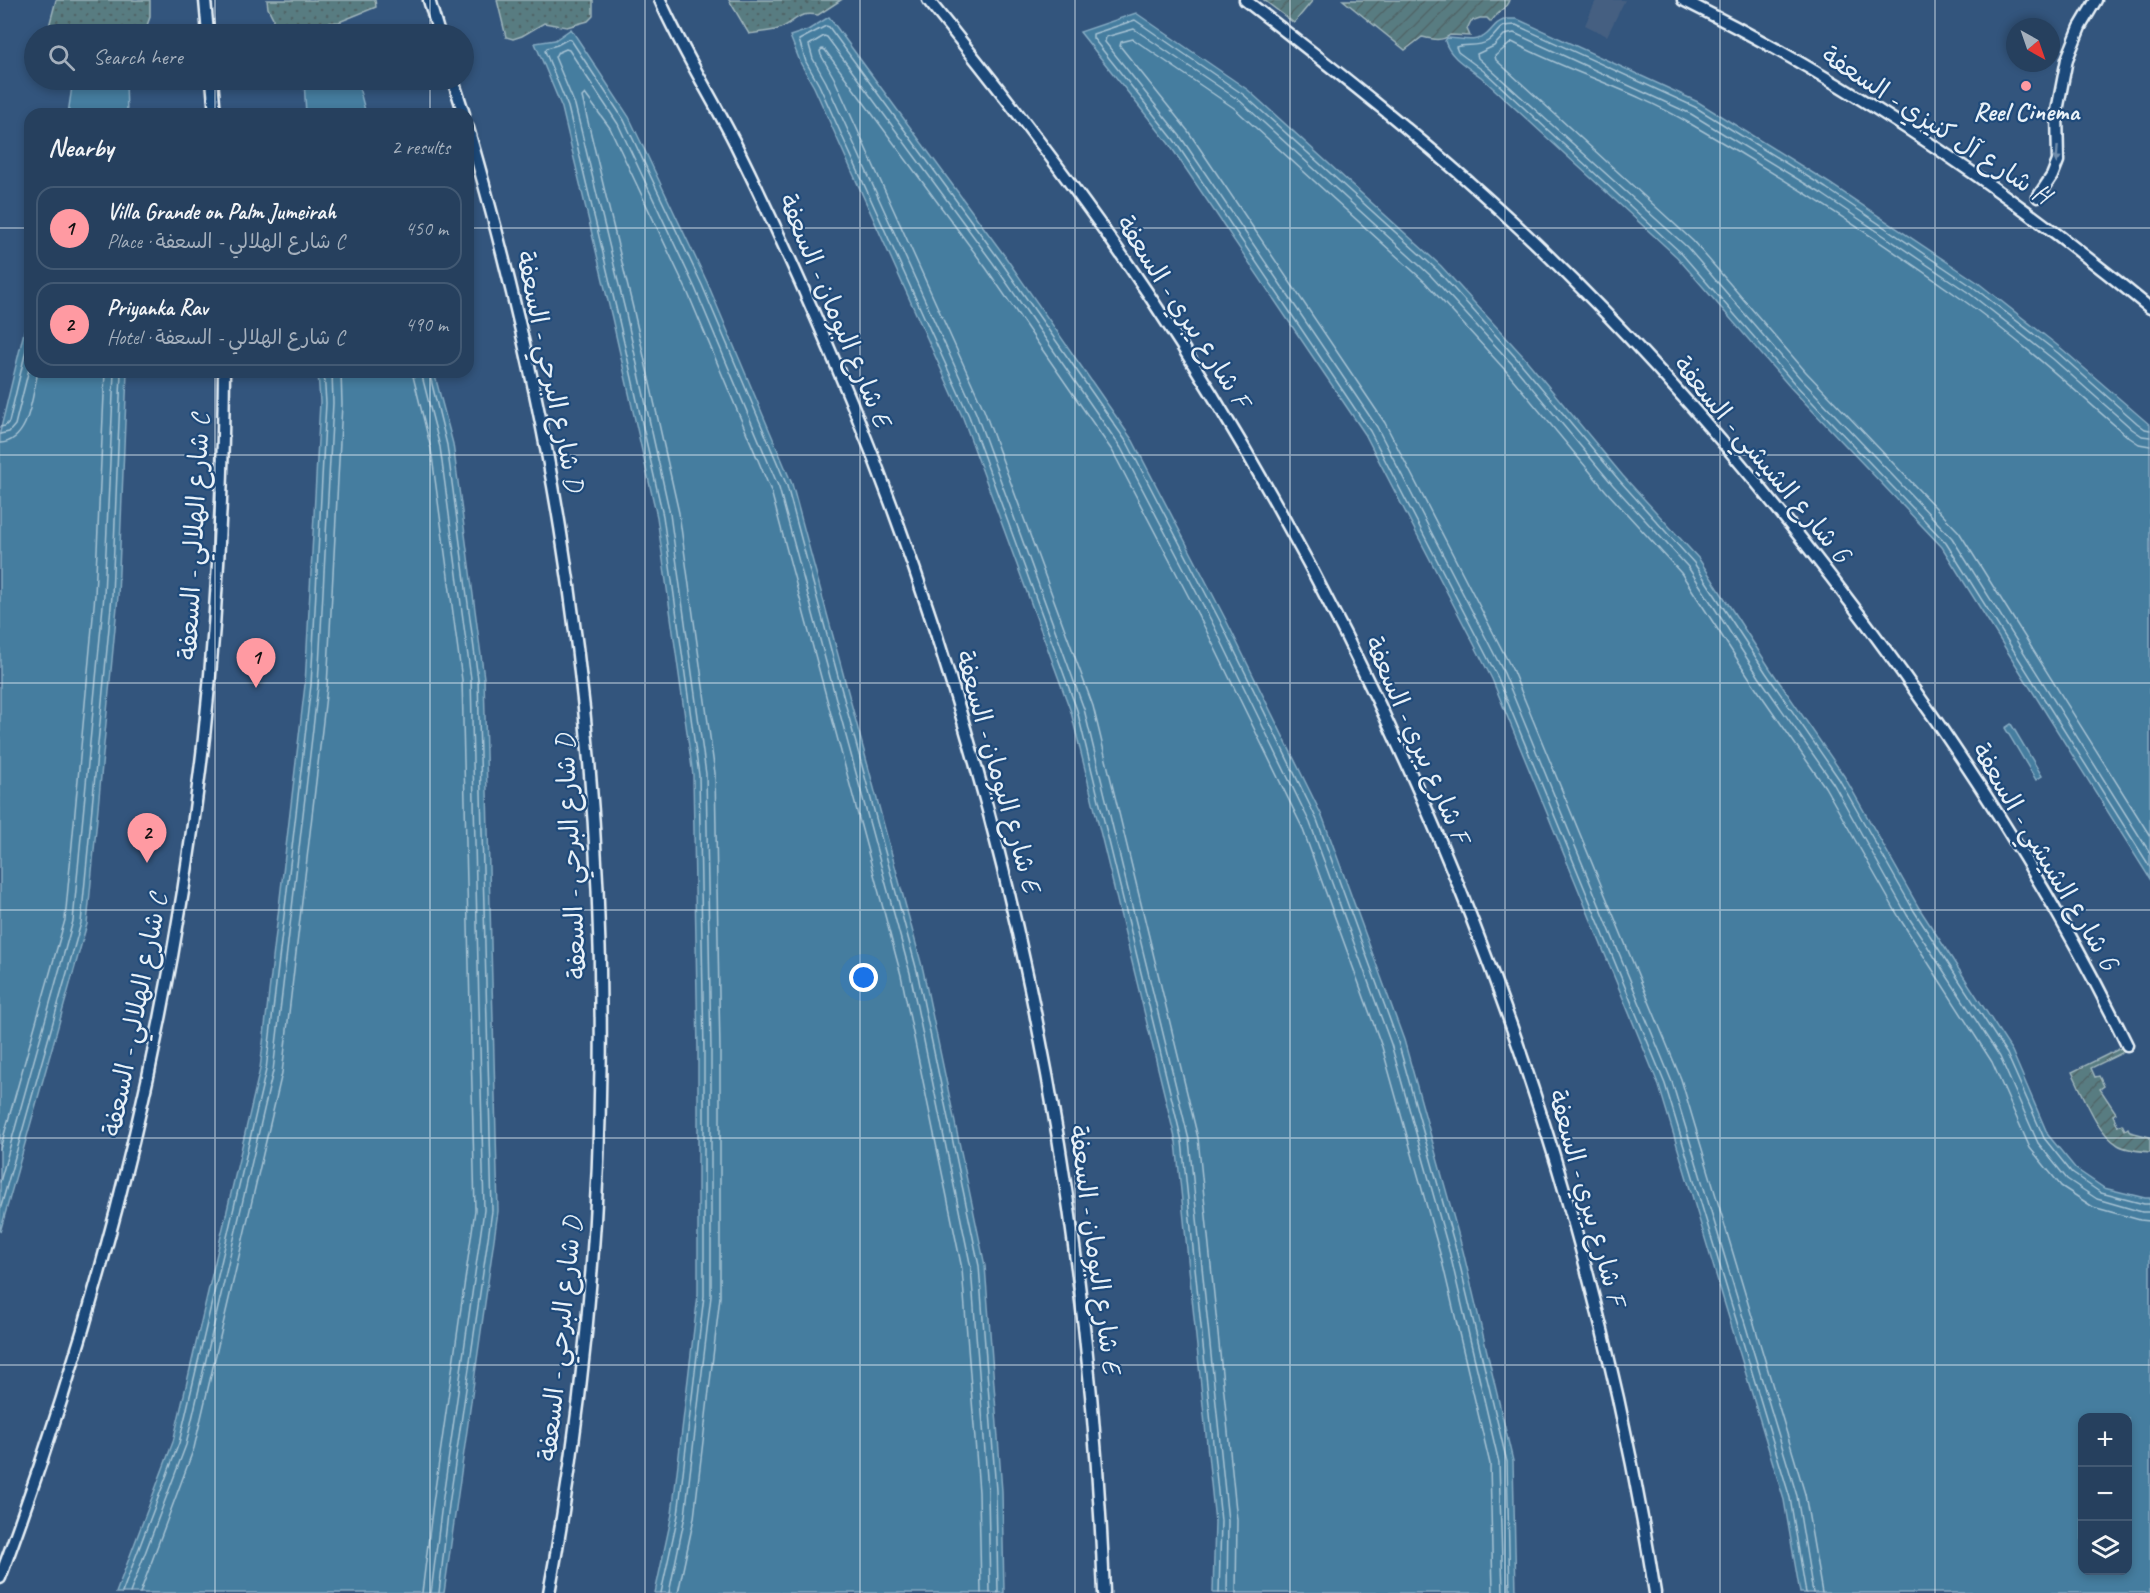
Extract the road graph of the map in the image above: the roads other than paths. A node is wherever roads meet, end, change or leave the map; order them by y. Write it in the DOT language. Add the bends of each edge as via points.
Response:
graph roads {
  1 [pos="206,0"];
  2 [pos="429,0"];
  3 [pos="658,0"];
  4 [pos="928,0"];
  5 [pos="1245,0"];
  6 [pos="1683,0"];
  7 [pos="2096,0"];
  8 [pos="207,24"];
  9 [pos="436,24"];
  10 [pos="213,90"];
  11 [pos="456,90"];
  12 [pos="214,108"];
  13 [pos="462,108"];
  14 [pos="474,150"];
  15 [pos="2038,197"];
  16 [pos="2150,308"];
  17 [pos="224,378"];
  18 [pos="2127,1045"];
  19 [pos="0,1578"];
  20 [pos="549,1593"];
  21 [pos="1104,1593"];
  22 [pos="1655,1593"];
  1 -- 8 [label="street"];
  2 -- 9 [label="street"];
  3 -- 21 [label="street, شارع البومان - السعفة E" via="765,204 853,404 921,589 979,777 1024,959 1065,1173 1092,1390"];
  4 -- 22 [label="street, شارع يبري - السعفة F" via="1069,180 1182,346 1309,564 1399,748 1482,948 1555,1162 1611,1372"];
  5 -- 18 [label="street, شارع الشيشي - السعفة G" via="1376,102 1513,222 1642,352 1741,463 1856,609 1961,757 2030,868"];
  6 -- 16 [label="street, شارع آل كنيزي - السعفة H" via="1802,64 1933,145 2023,208"];
  7 -- 15 [label="street, one-way" via="2067,59 2057,111 2058,161"];
  10 -- 12 [label="street"];
  11 -- 13 [label="street"];
  14 -- 20 [label="street, شارع البرحي - السعفة D" via="510,282 549,463 577,646 595,831 601,1016 596,1201 580,1386"];
  17 -- 19 [label="street, شارع الهلالي - السعفة C" via="221,519 211,665 172,956 109,1242 64,1393"];
}
